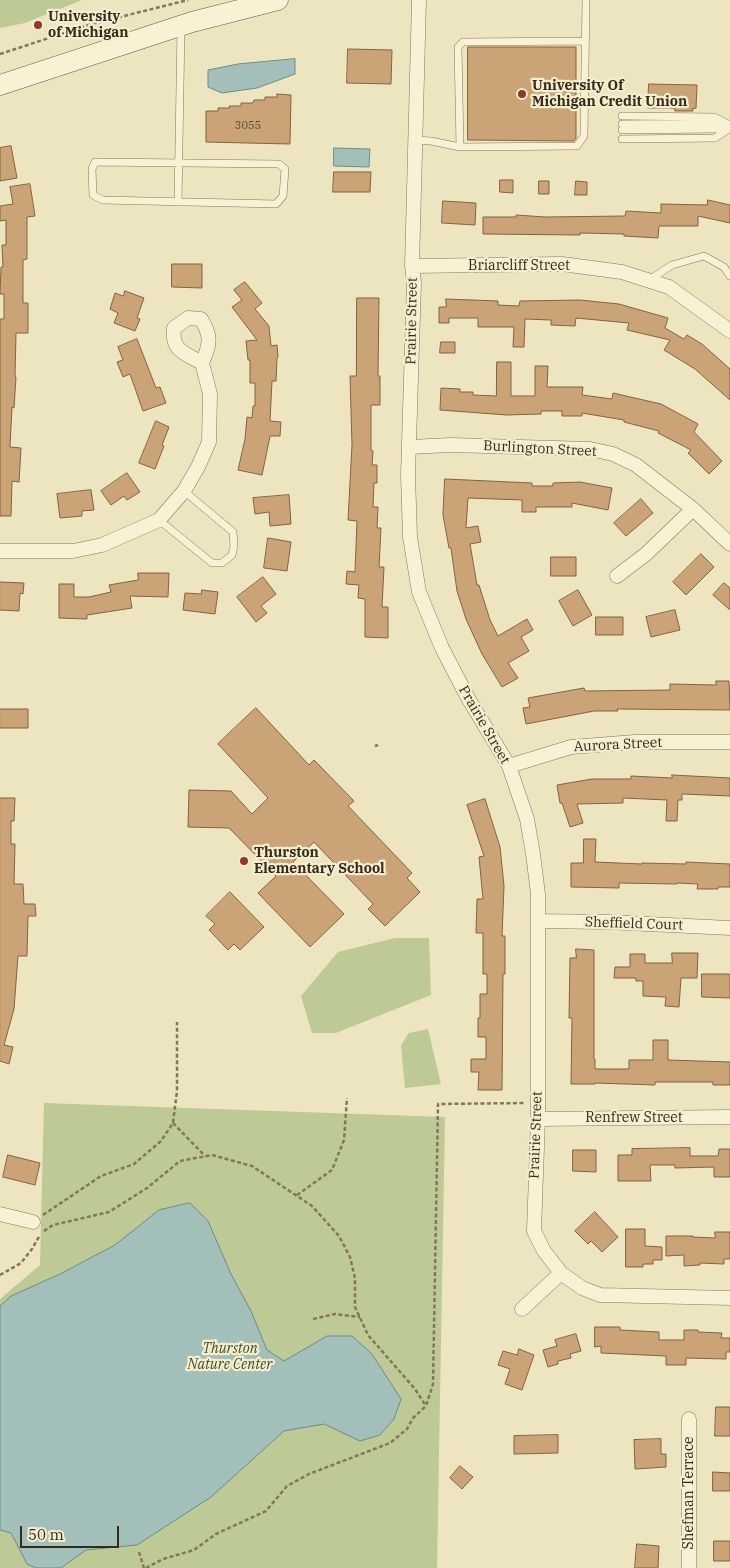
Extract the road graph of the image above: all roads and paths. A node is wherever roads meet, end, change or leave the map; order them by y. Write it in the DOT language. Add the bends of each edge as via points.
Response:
graph roads {
  1 [pos="188,0"];
  2 [pos="278,0"];
  3 [pos="419,0"];
  4 [pos="586,0"];
  5 [pos="181,25"];
  6 [pos="585,41"];
  7 [pos="0,54"];
  8 [pos="0,85"];
  9 [pos="622,116"];
  10 [pos="730,126"];
  11 [pos="622,127"];
  12 [pos="622,139"];
  13 [pos="415,140"];
  14 [pos="460,147"];
  15 [pos="179,162"];
  16 [pos="178,202"];
  17 [pos="412,266"];
  18 [pos="730,276"];
  19 [pos="648,280"];
  20 [pos="730,331"];
  21 [pos="202,363"];
  22 [pos="409,447"];
  23 [pos="184,491"];
  24 [pos="693,509"];
  25 [pos="159,520"];
  26 [pos="730,544"];
  27 [pos="0,551"];
  28 [pos="617,576"];
  29 [pos="730,742"];
  30 [pos="509,766"];
  31 [pos="538,921"];
  32 [pos="730,928"];
  33 [pos="177,1022"];
  34 [pos="347,1098"];
  35 [pos="526,1103"];
  36 [pos="730,1117"];
  37 [pos="538,1119"];
  38 [pos="173,1123"];
  39 [pos="205,1156"];
  40 [pos="297,1195"];
  41 [pos="0,1214"];
  42 [pos="33,1222"];
  43 [pos="561,1273"];
  44 [pos="0,1275"];
  45 [pos="730,1298"];
  46 [pos="522,1309"];
  47 [pos="360,1317"];
  48 [pos="313,1319"];
  49 [pos="426,1406"];
  50 [pos="689,1419"];
  51 [pos="139,1552"];
  52 [pos="145,1568"];
  53 [pos="690,1568"];
  1 -- 7 [label="path" via="92,24"];
  2 -- 5 [label="main road"];
  3 -- 13 [label="street, Prairie Street"];
  4 -- 6 [label="lane"];
  5 -- 8 [label="main road"];
  5 -- 15 [label="lane"];
  6 -- 14 [label="lane" via="584,136 577,146"];
  6 -- 14 [label="lane" via="463,42 458,47"];
  9 -- 10 [label="lane" via="714,117"];
  10 -- 11 [label="lane" via="715,123"];
  10 -- 12 [label="lane" via="715,138"];
  13 -- 14 [label="lane"];
  13 -- 17 [label="street, Prairie Street"];
  15 -- 16 [label="lane"];
  15 -- 16 [label="lane" via="95,162 92,169 93,196 103,200"];
  15 -- 16 [label="lane" via="279,164 285,169 284,196 276,204"];
  17 -- 19 [label="street, Briarcliff Street" via="562,264 622,272"];
  17 -- 22 [label="street, Prairie Street"];
  18 -- 19 [label="lane" via="724,267 704,256 672,265"];
  19 -- 20 [label="street, Briarcliff Street" via="669,287"];
  21 -- 23 [label="street" via="210,394 208,442"];
  22 -- 24 [label="street, Burlington Street" via="590,449 613,454 636,465"];
  22 -- 30 [label="street, Prairie Street" via="410,537 419,592 442,648"];
  23 -- 25 [label="street"];
  23 -- 25 [label="lane" via="232,532 232,555 222,563 212,563"];
  24 -- 26 [label="street, Burlington Street"];
  24 -- 28 [label="street" via="646,554"];
  25 -- 27 [label="street" via="102,545 72,551"];
  29 -- 30 [label="street, Aurora Street" via="635,742 571,747"];
  30 -- 31 [label="street, Prairie Street" via="527,819 538,894"];
  31 -- 32 [label="street, Sheffield Court"];
  31 -- 37 [label="street, Prairie Street"];
  33 -- 38 [label="path" via="177,1091"];
  34 -- 40 [label="path" via="344,1140 332,1170"];
  35 -- 49 [label="path" via="438,1104 433,1384"];
  36 -- 37 [label="street, Renfrew Street"];
  37 -- 43 [label="street, Prairie Street" via="534,1231"];
  38 -- 39 [label="path"];
  38 -- 42 [label="path" via="161,1140 134,1164 101,1176"];
  39 -- 40 [label="path" via="252,1166"];
  39 -- 44 [label="path" via="180,1161 147,1188 109,1212 53,1225 38,1235 21,1263"];
  40 -- 47 [label="path" via="312,1206 339,1236 350,1257"];
  41 -- 42 [label="street"];
  43 -- 45 [label="street, Prairie Street" via="582,1288 600,1295"];
  43 -- 46 [label="street"];
  47 -- 48 [label="path" via="335,1314"];
  47 -- 49 [label="path" via="368,1335"];
  49 -- 52 [label="path" via="390,1443 309,1474 287,1486 266,1511 216,1534 194,1550"];
  50 -- 53 [label="street, Shefman Terrace"];
  51 -- 52 [label="path"];
}
